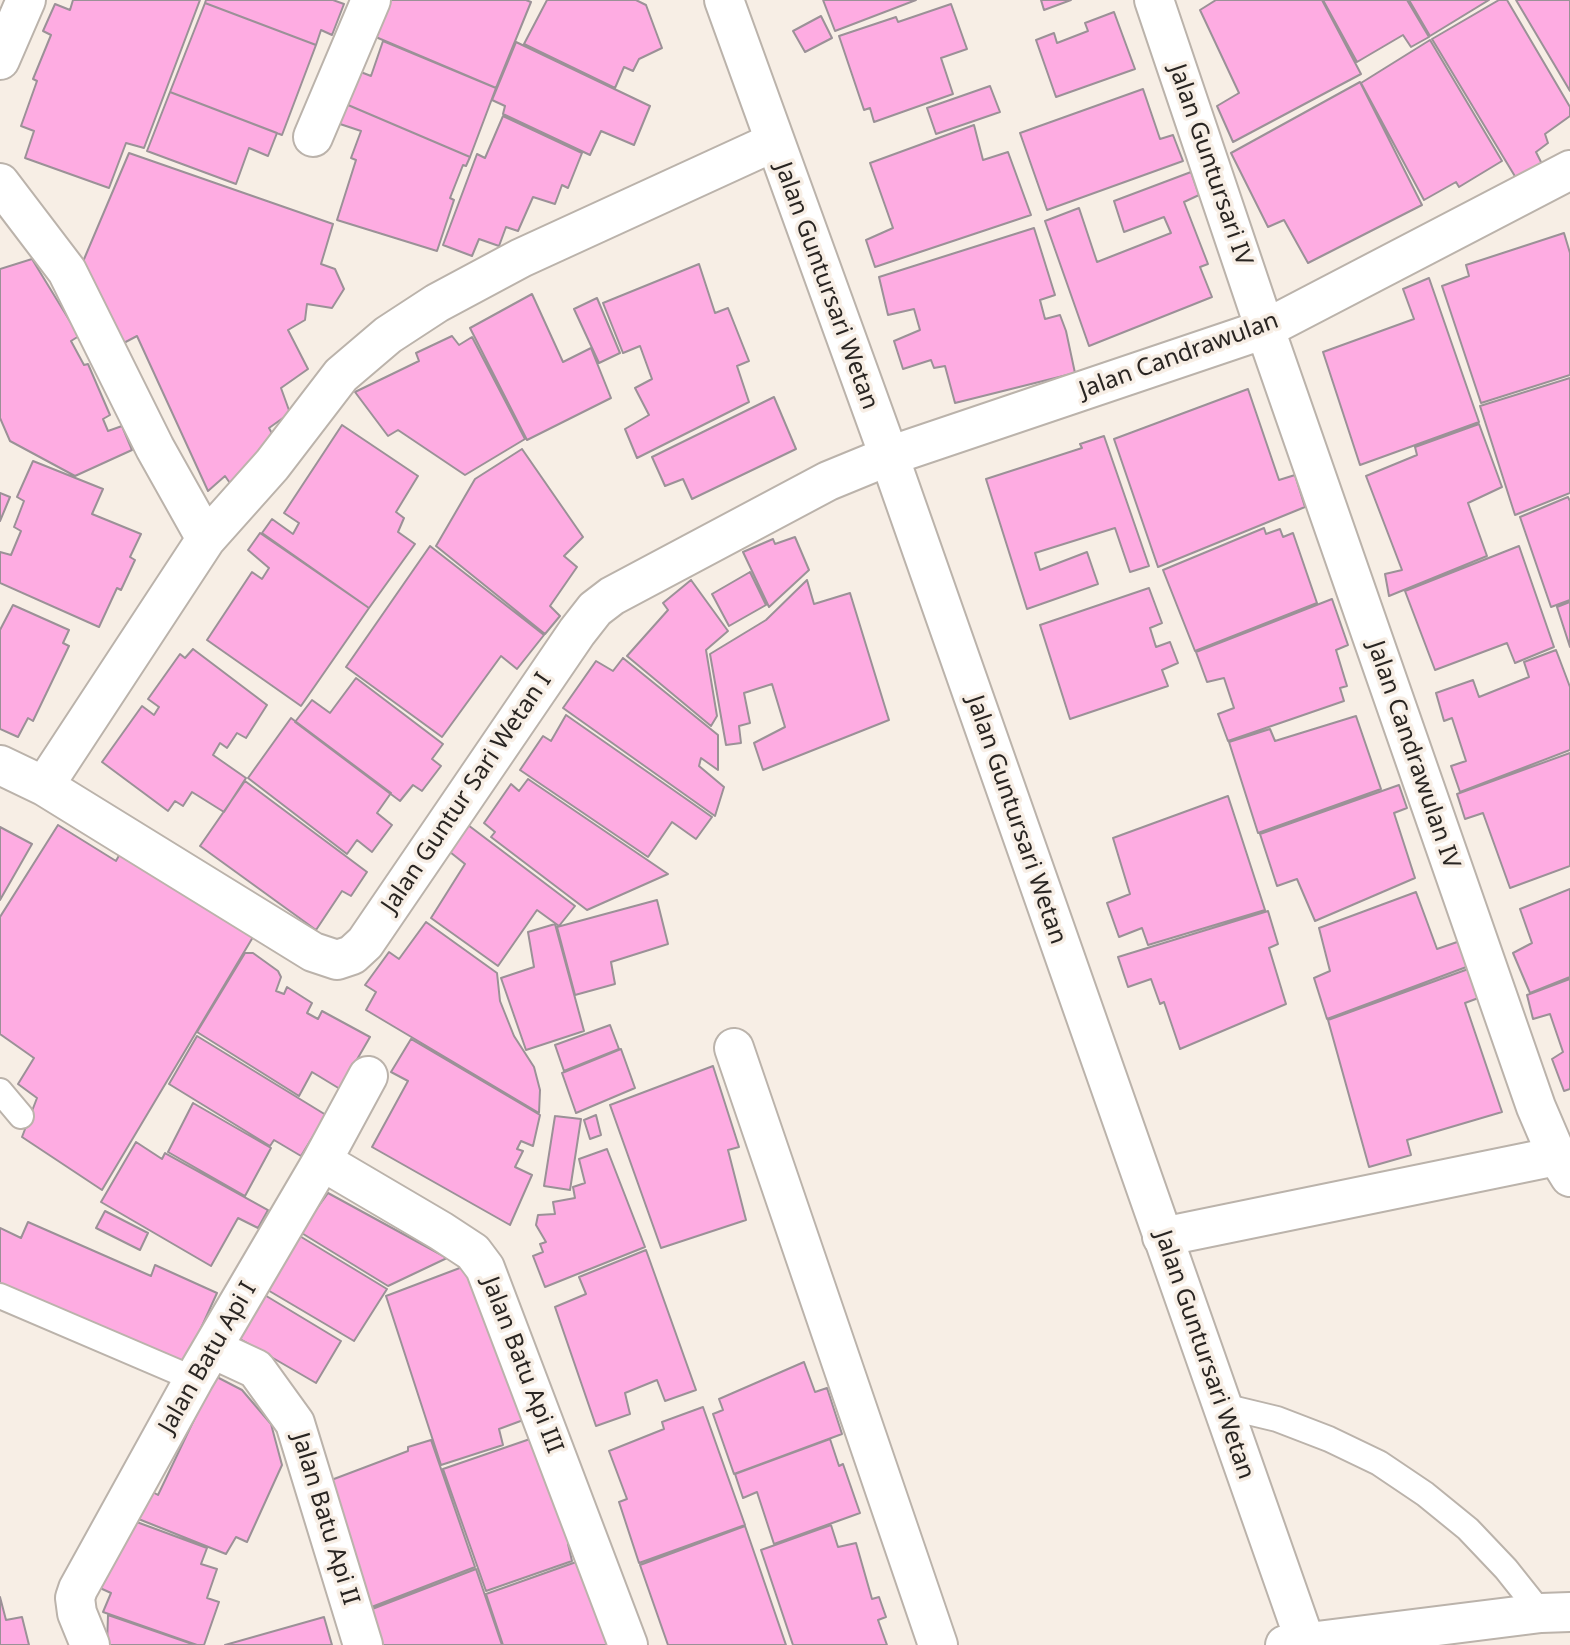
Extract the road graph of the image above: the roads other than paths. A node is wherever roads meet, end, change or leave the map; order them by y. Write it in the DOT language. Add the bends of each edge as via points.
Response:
graph roads {
  1 [pos="26,0"];
  2 [pos="371,0"];
  3 [pos="724,0"];
  4 [pos="1154,0"];
  5 [pos="0,60"];
  6 [pos="313,137"];
  7 [pos="774,142"];
  8 [pos="1569,175"];
  9 [pos="0,183"];
  10 [pos="1265,329"];
  11 [pos="880,459"];
  12 [pos="206,539"];
  13 [pos="0,765"];
  14 [pos="44,786"];
  15 [pos="734,1048"];
  16 [pos="368,1076"];
  17 [pos="0,1091"];
  18 [pos="21,1116"];
  19 [pos="323,1161"];
  20 [pos="1563,1167"];
  21 [pos="1162,1237"];
  22 [pos="0,1296"];
  23 [pos="204,1364"];
  24 [pos="1223,1406"];
  25 [pos="1556,1612"];
  26 [pos="1295,1643"];
  27 [pos="90,1645"];
  28 [pos="363,1645"];
  29 [pos="628,1645"];
  30 [pos="938,1645"];
  1 -- 5 [label="street"];
  2 -- 6 [label="street"];
  3 -- 7 [label="street, Jalan Guntursari Wetan"];
  4 -- 10 [label="street, Jalan Guntursari IV"];
  7 -- 11 [label="street, Jalan Guntursari Wetan"];
  7 -- 12 [label="street" via="521,258 388,335 341,375 272,465"];
  8 -- 10 [label="street, Jalan Candrawulan"];
  9 -- 12 [label="street" via="67,271"];
  10 -- 11 [label="street, Jalan Candrawulan"];
  10 -- 20 [label="street, Jalan Candrawulan IV" via="1535,1107"];
  11 -- 14 [label="street, Jalan Guntur Sari Wetan I" via="828,481 595,609 365,943 352,955 337,960 313,952"];
  11 -- 21 [label="street, Jalan Guntursari Wetan"];
  12 -- 14 [label="street"];
  13 -- 14 [label="street, Jalan Guntur Sari Wetan I"];
  15 -- 30 [label="street"];
  16 -- 19 [label="street, Jalan Batu Api I"];
  17 -- 18 [label="lane"];
  19 -- 23 [label="street, Jalan Batu Api I"];
  19 -- 29 [label="street, Jalan Batu Api III" via="473,1252 485,1268"];
  20 -- 21 [label="street"];
  21 -- 24 [label="street, Jalan Guntursari Wetan"];
  22 -- 23 [label="lane"];
  23 -- 27 [label="street, Jalan Batu Api I" via="78,1590 77,1614"];
  23 -- 28 [label="street, Jalan Batu Api II" via="257,1369 295,1423"];
  24 -- 25 [label="lane" via="1277,1419 1379,1463 1468,1529"];
  24 -- 26 [label="street, Jalan Guntursari Wetan"];
  25 -- 26 [label="street"];
}
